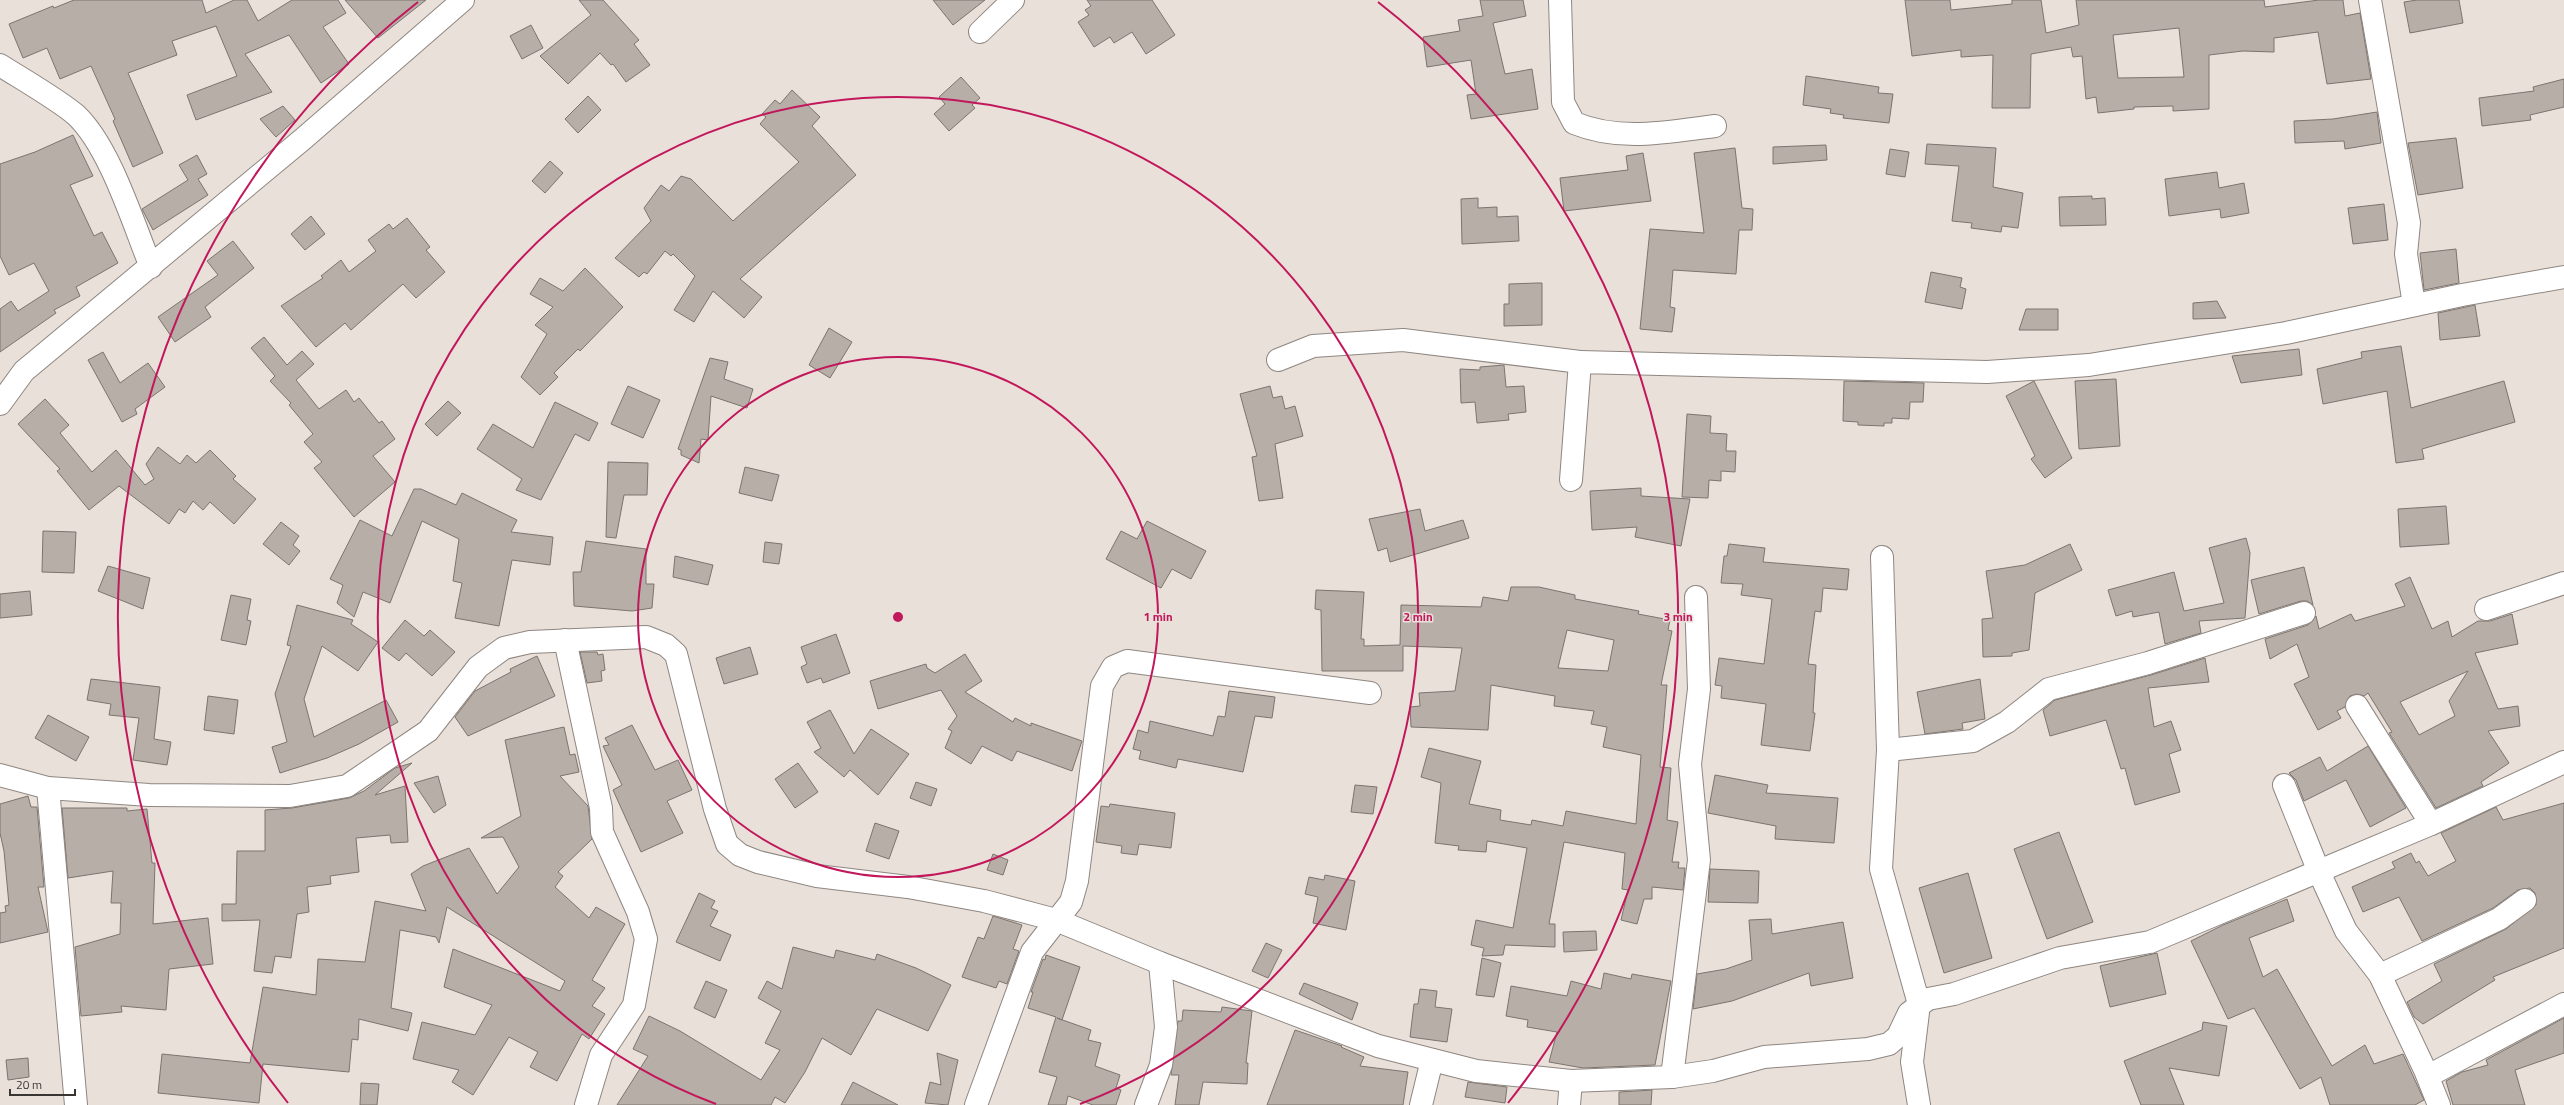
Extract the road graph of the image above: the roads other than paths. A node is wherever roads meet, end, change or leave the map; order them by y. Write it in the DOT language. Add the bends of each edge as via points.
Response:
graph roads {
  1 [pos="463,0"];
  2 [pos="1013,0"];
  3 [pos="1560,0"];
  4 [pos="2370,0"];
  5 [pos="980,32"];
  6 [pos="0,64"];
  7 [pos="1715,126"];
  8 [pos="151,267"];
  9 [pos="2564,277"];
  10 [pos="2414,305"];
  11 [pos="1278,360"];
  12 [pos="1580,362"];
  13 [pos="0,404"];
  14 [pos="1571,480"];
  15 [pos="1882,557"];
  16 [pos="2564,583"];
  17 [pos="1696,597"];
  18 [pos="2486,609"];
  19 [pos="2304,613"];
  20 [pos="565,640"];
  21 [pos="1370,694"];
  22 [pos="2356,706"];
  23 [pos="1888,750"];
  24 [pos="2564,762"];
  25 [pos="0,775"];
  26 [pos="2284,785"];
  27 [pos="48,788"];
  28 [pos="2431,824"];
  29 [pos="2319,872"];
  30 [pos="2525,900"];
  31 [pos="1056,920"];
  32 [pos="1160,963"];
  33 [pos="2380,975"];
  34 [pos="1919,1004"];
  35 [pos="2564,1004"];
  36 [pos="1432,1060"];
  37 [pos="2428,1076"];
  38 [pos="1672,1077"];
  39 [pos="1571,1081"];
  40 [pos="76,1105"];
  41 [pos="586,1105"];
  42 [pos="976,1105"];
  43 [pos="1146,1105"];
  44 [pos="1421,1105"];
  45 [pos="1569,1105"];
  46 [pos="1919,1105"];
  47 [pos="2439,1105"];
  1 -- 8 [label="street"];
  2 -- 5 [label="street"];
  3 -- 7 [label="street" via="1563,102 1574,123 1604,133 1639,135"];
  4 -- 10 [label="street" via="2409,223 2406,254"];
  6 -- 8 [label="street" via="75,115 88,130 107,160"];
  8 -- 13 [label="street" via="24,371"];
  9 -- 10 [label="street"];
  10 -- 12 [label="street" via="2286,333 2089,365 1987,372"];
  11 -- 12 [label="street" via="1313,346 1403,340"];
  12 -- 14 [label="street"];
  15 -- 23 [label="street"];
  16 -- 18 [label="street"];
  17 -- 38 [label="street" via="1699,689 1690,764 1699,860"];
  19 -- 23 [label="street" via="2148,663 2049,689 2007,722 1973,741"];
  20 -- 27 [label="street" via="530,642 504,648 478,667 428,730 347,786 290,796 149,795"];
  20 -- 31 [label="street" via="646,637 666,645 676,654 720,823 727,844 740,855 758,862 817,876 908,887 977,900"];
  20 -- 41 [label="street" via="601,808 602,832 638,912 646,939 634,1005 601,1055"];
  21 -- 31 [label="street" via="1127,661 1113,667 1102,686 1077,881 1070,902"];
  22 -- 28 [label="street"];
  23 -- 34 [label="street" via="1881,869"];
  24 -- 28 [label="street"];
  25 -- 27 [label="street"];
  26 -- 29 [label="street"];
  27 -- 40 [label="street"];
  28 -- 29 [label="street"];
  29 -- 33 [label="street" via="2346,932"];
  29 -- 34 [label="street" via="2150,942 2060,958"];
  30 -- 33 [label="street" via="2499,919"];
  31 -- 32 [label="street"];
  31 -- 42 [label="street" via="1032,952"];
  32 -- 36 [label="street" via="1378,1046"];
  32 -- 43 [label="street" via="1166,1027 1161,1065"];
  33 -- 37 [label="street"];
  34 -- 38 [label="street" via="1909,1013 1898,1036 1889,1044 1868,1049 1764,1057 1713,1071"];
  34 -- 46 [label="street" via="1912,1062"];
  35 -- 37 [label="street"];
  36 -- 39 [label="street" via="1476,1071"];
  36 -- 44 [label="street"];
  37 -- 47 [label="street"];
  38 -- 39 [label="street"];
  39 -- 45 [label="street"];
}
